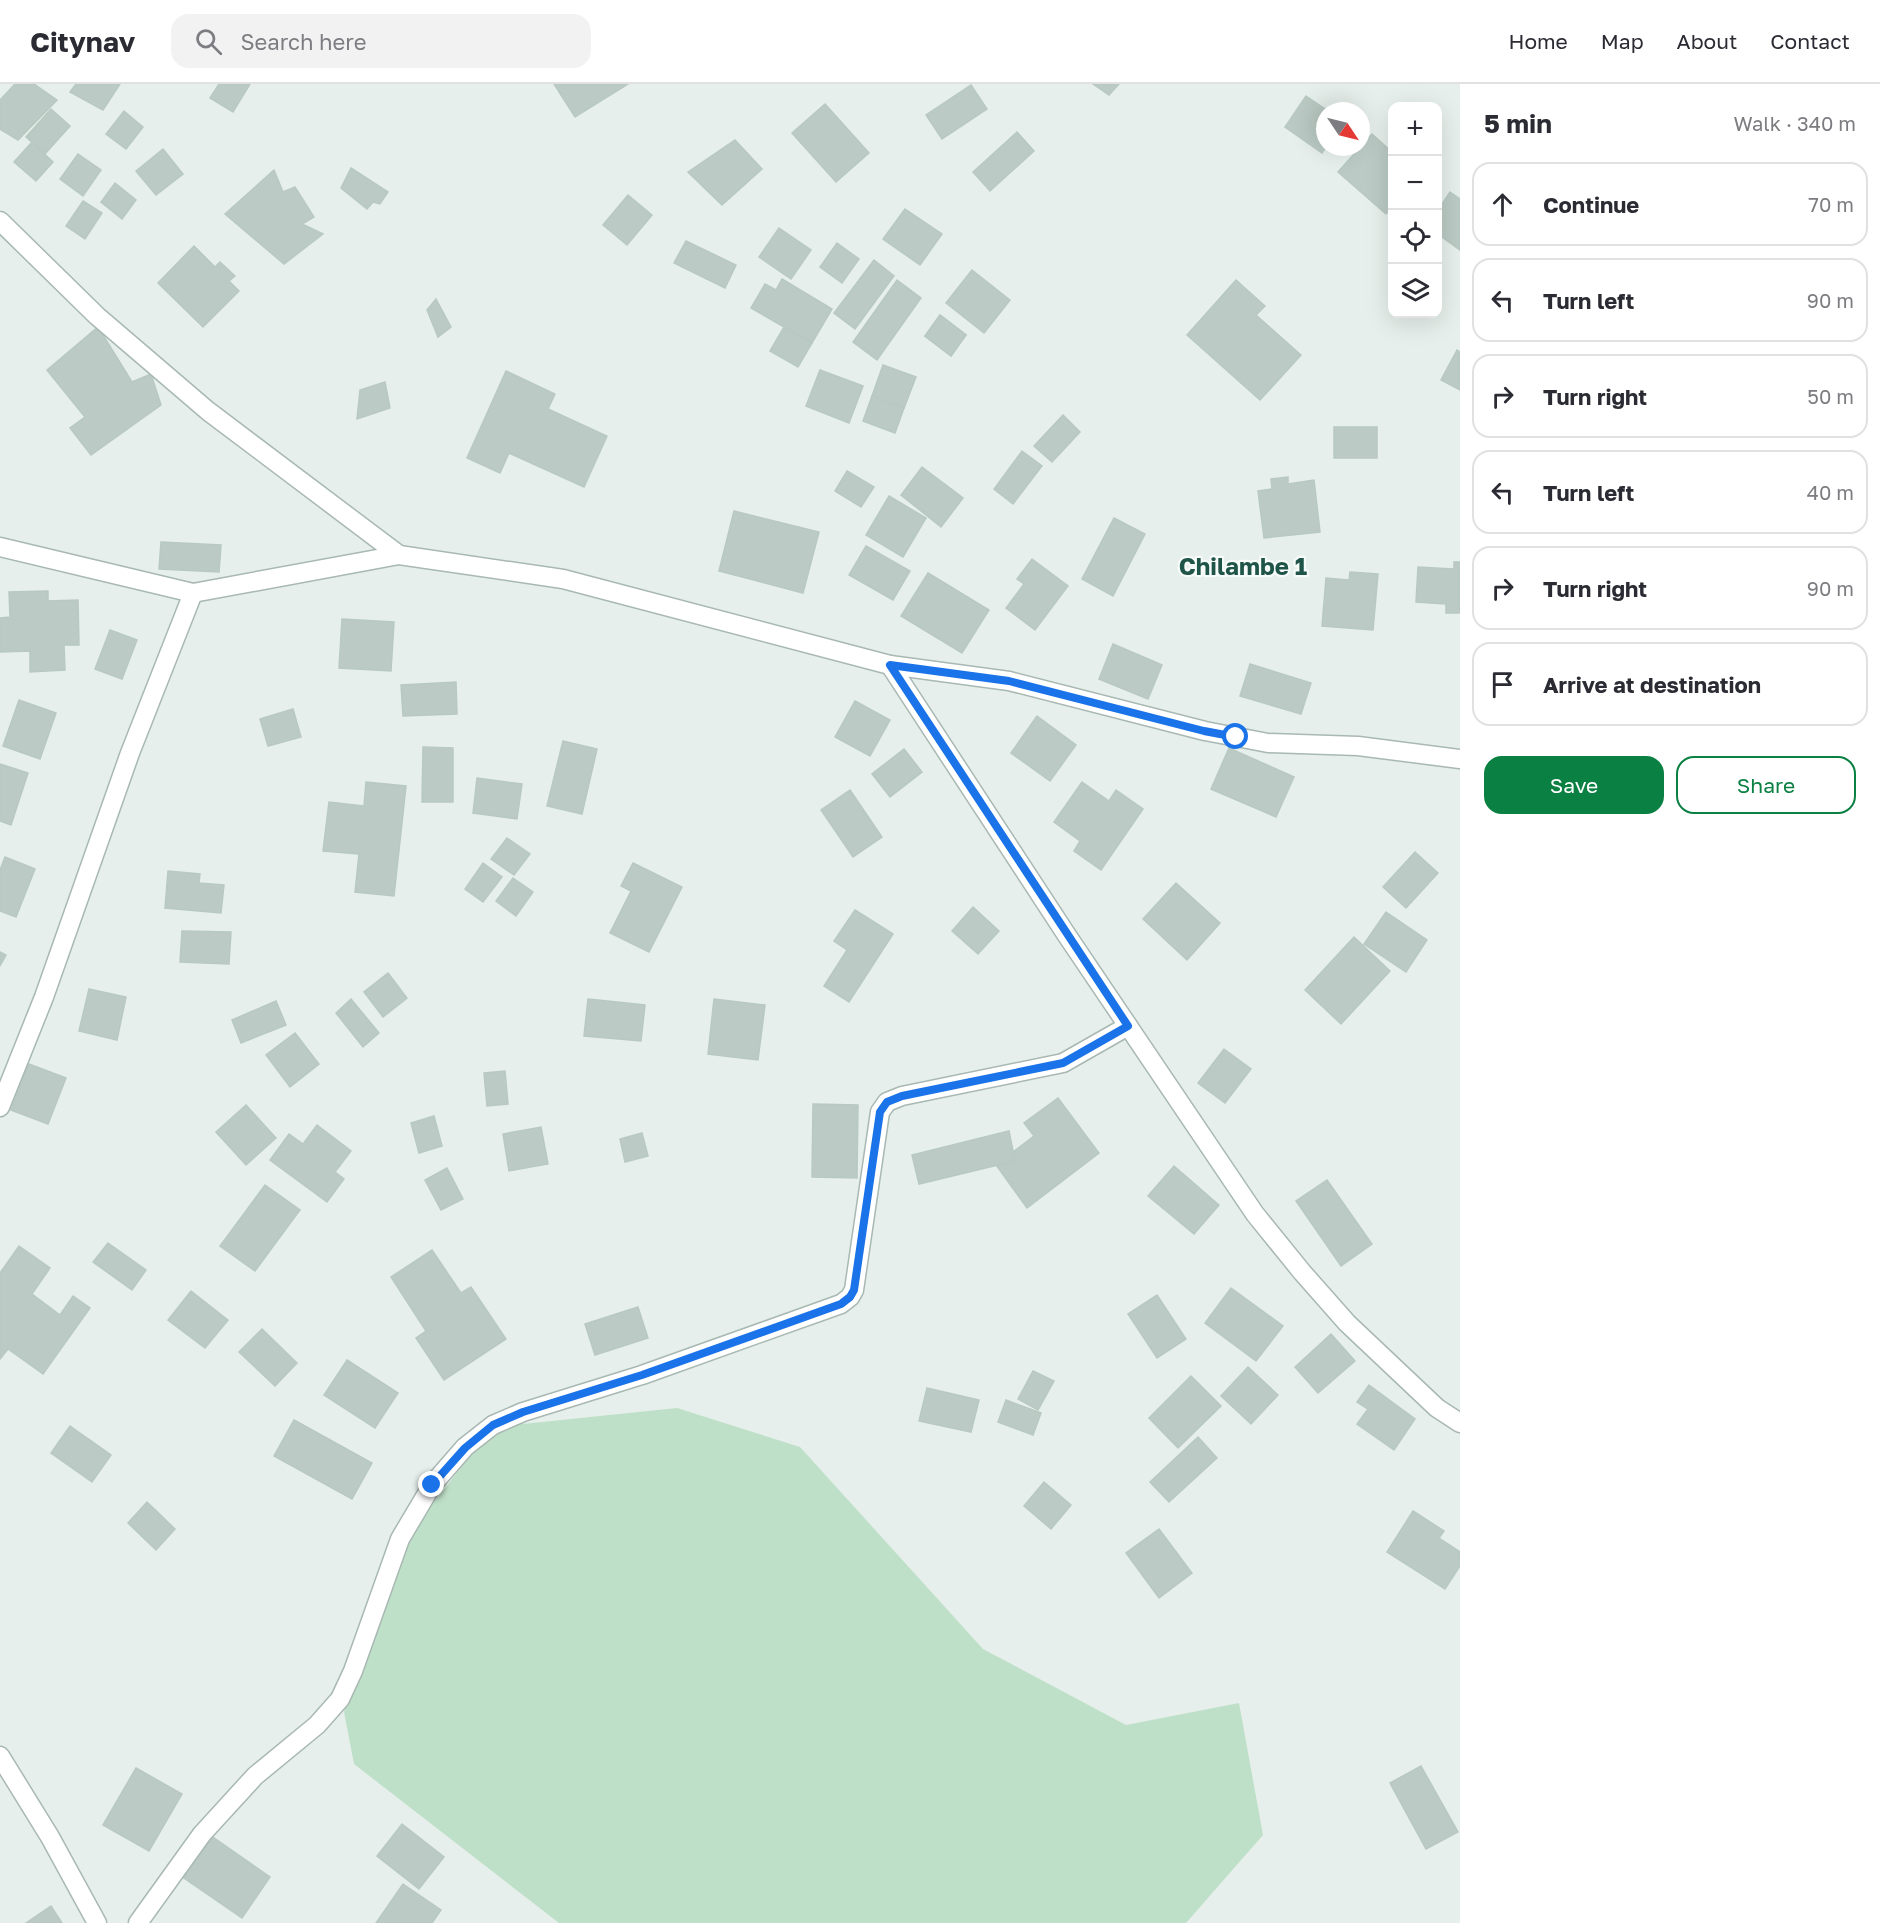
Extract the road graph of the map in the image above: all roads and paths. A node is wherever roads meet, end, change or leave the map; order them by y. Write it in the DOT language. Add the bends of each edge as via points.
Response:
graph roads {
  1 [pos="0,221"];
  2 [pos="0,548"];
  3 [pos="399,555"];
  4 [pos="193,593"];
  5 [pos="890,665"];
  6 [pos="1460,759"];
  7 [pos="1128,1026"];
  8 [pos="0,1107"];
  9 [pos="1460,1423"];
  10 [pos="0,1756"];
  11 [pos="97,1923"];
  12 [pos="138,1923"];
  1 -- 3 [label="street" via="97,316 208,411"];
  2 -- 4 [label="street"];
  3 -- 4 [label="street"];
  3 -- 5 [label="street" via="563,579"];
  4 -- 8 [label="street"];
  5 -- 6 [label="street" via="1009,681 1204,731 1268,743 1358,746"];
  5 -- 7 [label="street"];
  7 -- 9 [label="street" via="1255,1214 1302,1272 1347,1323 1437,1408"];
  7 -- 12 [label="street" via="1063,1063 887,1102 880,1112 854,1290 841,1304 642,1375 523,1412 493,1425 465,1448 432,1485 400,1539 340,1699 317,1725 255,1776 202,1834"];
  10 -- 11 [label="street"];
}
